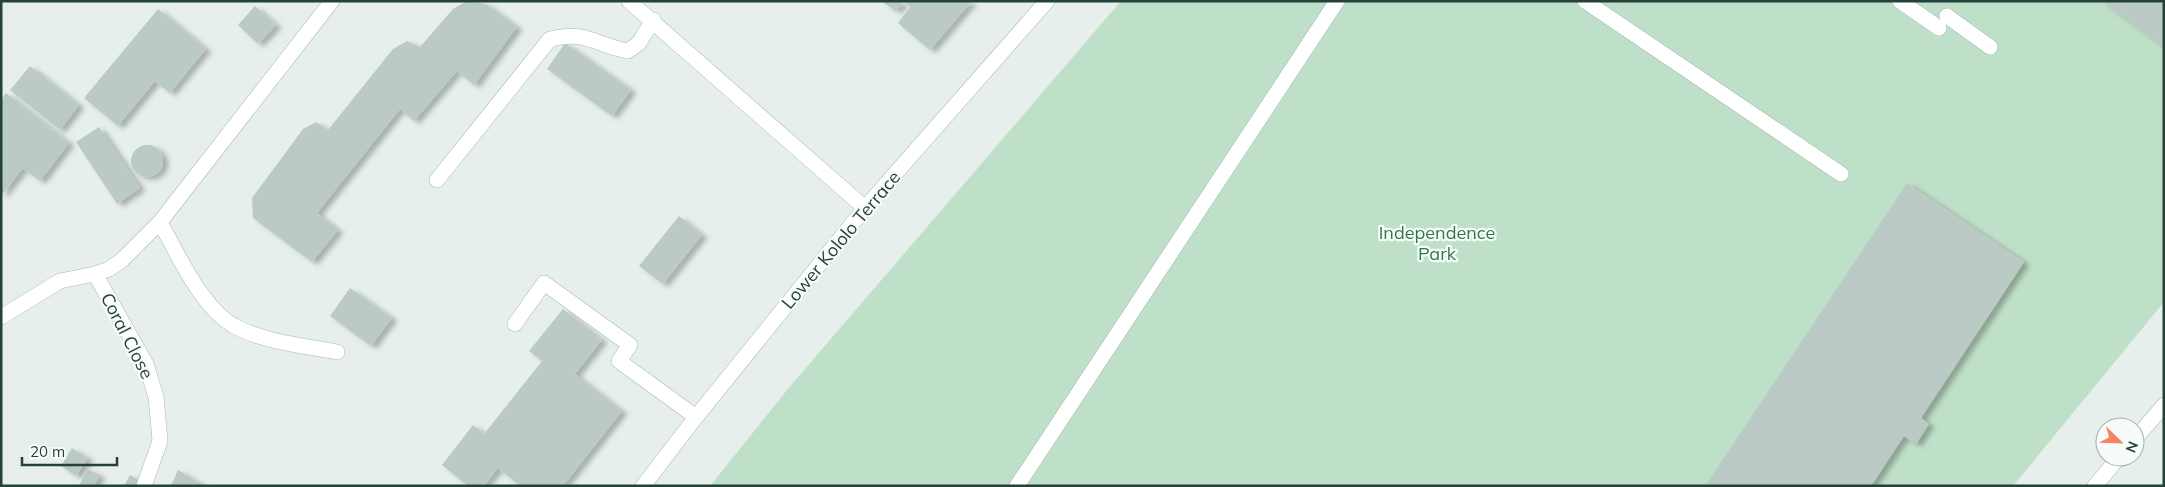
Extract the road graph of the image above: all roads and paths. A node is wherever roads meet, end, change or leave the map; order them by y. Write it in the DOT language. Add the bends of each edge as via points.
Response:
graph roads {
  1 [pos="332,1"];
  2 [pos="629,1"];
  3 [pos="1047,1"];
  4 [pos="1337,1"];
  5 [pos="1585,1"];
  6 [pos="1900,1"];
  7 [pos="653,20"];
  8 [pos="1990,47"];
  9 [pos="1841,174"];
  10 [pos="437,180"];
  11 [pos="865,208"];
  12 [pos="160,222"];
  13 [pos="95,274"];
  14 [pos="1,317"];
  15 [pos="514,324"];
  16 [pos="337,352"];
  17 [pos="2164,405"];
  18 [pos="696,417"];
  19 [pos="2145,427"];
  20 [pos="2111,467"];
  21 [pos="144,486"];
  22 [pos="643,486"];
  23 [pos="1017,486"];
  24 [pos="2095,486"];
  1 -- 12 [label="street"];
  2 -- 7 [label="street"];
  3 -- 11 [label="street, Lower Kololo Terrace"];
  4 -- 23 [label="street"];
  5 -- 9 [label="street"];
  6 -- 8 [label="street"];
  7 -- 10 [label="street" via="639,43 628,51 569,35 550,39"];
  7 -- 11 [label="street"];
  11 -- 18 [label="street, Lower Kololo Terrace"];
  12 -- 13 [label="street" via="122,260"];
  12 -- 16 [label="street" via="212,308 235,327 269,338"];
  13 -- 14 [label="street" via="60,281"];
  13 -- 21 [label="street, Coral Close" via="146,364 156,397 160,441"];
  15 -- 18 [label="street" via="544,283 630,345 619,361"];
  17 -- 19 [label="street"];
  18 -- 22 [label="street, Lower Kololo Terrace"];
  20 -- 24 [label="street"];
}
